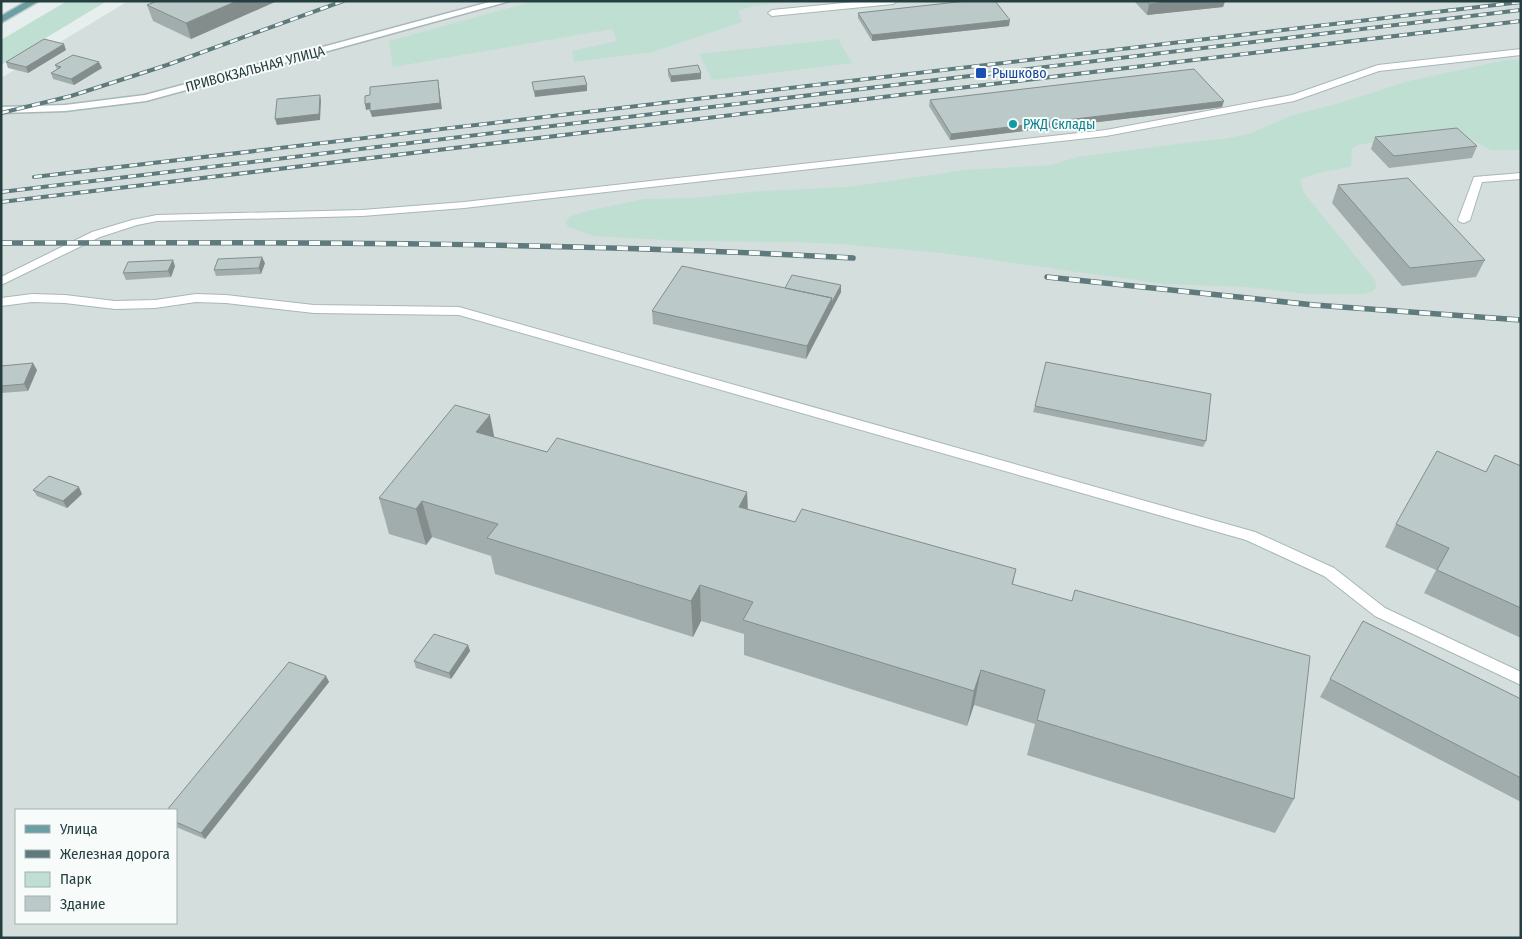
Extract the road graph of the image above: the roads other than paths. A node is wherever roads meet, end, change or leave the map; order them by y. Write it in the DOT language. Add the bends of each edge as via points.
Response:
graph roads {
  1 [pos="34,1"];
  2 [pos="505,1"];
  3 [pos="893,1"];
  4 [pos="772,13"];
  5 [pos="1,20"];
  6 [pos="1521,52"];
  7 [pos="1,110"];
  8 [pos="1521,176"];
  9 [pos="1464,220"];
  10 [pos="1,282"];
  11 [pos="1,302"];
  12 [pos="1521,679"];
  1 -- 5 [label="main road"];
  2 -- 7 [label="street, ПРИВОКЗАЛЬНАЯ УЛИЦА" via="146,98 65,108"];
  3 -- 4 [label="lane"];
  6 -- 10 [label="lane" via="1378,68 1294,98 1106,133 464,205 362,213 174,217 133,221 75,243"];
  8 -- 9 [label="lane" via="1478,179"];
  11 -- 12 [label="lane" via="41,298 115,305 196,298 314,309 459,311 1250,536 1328,572 1380,612"];
}
